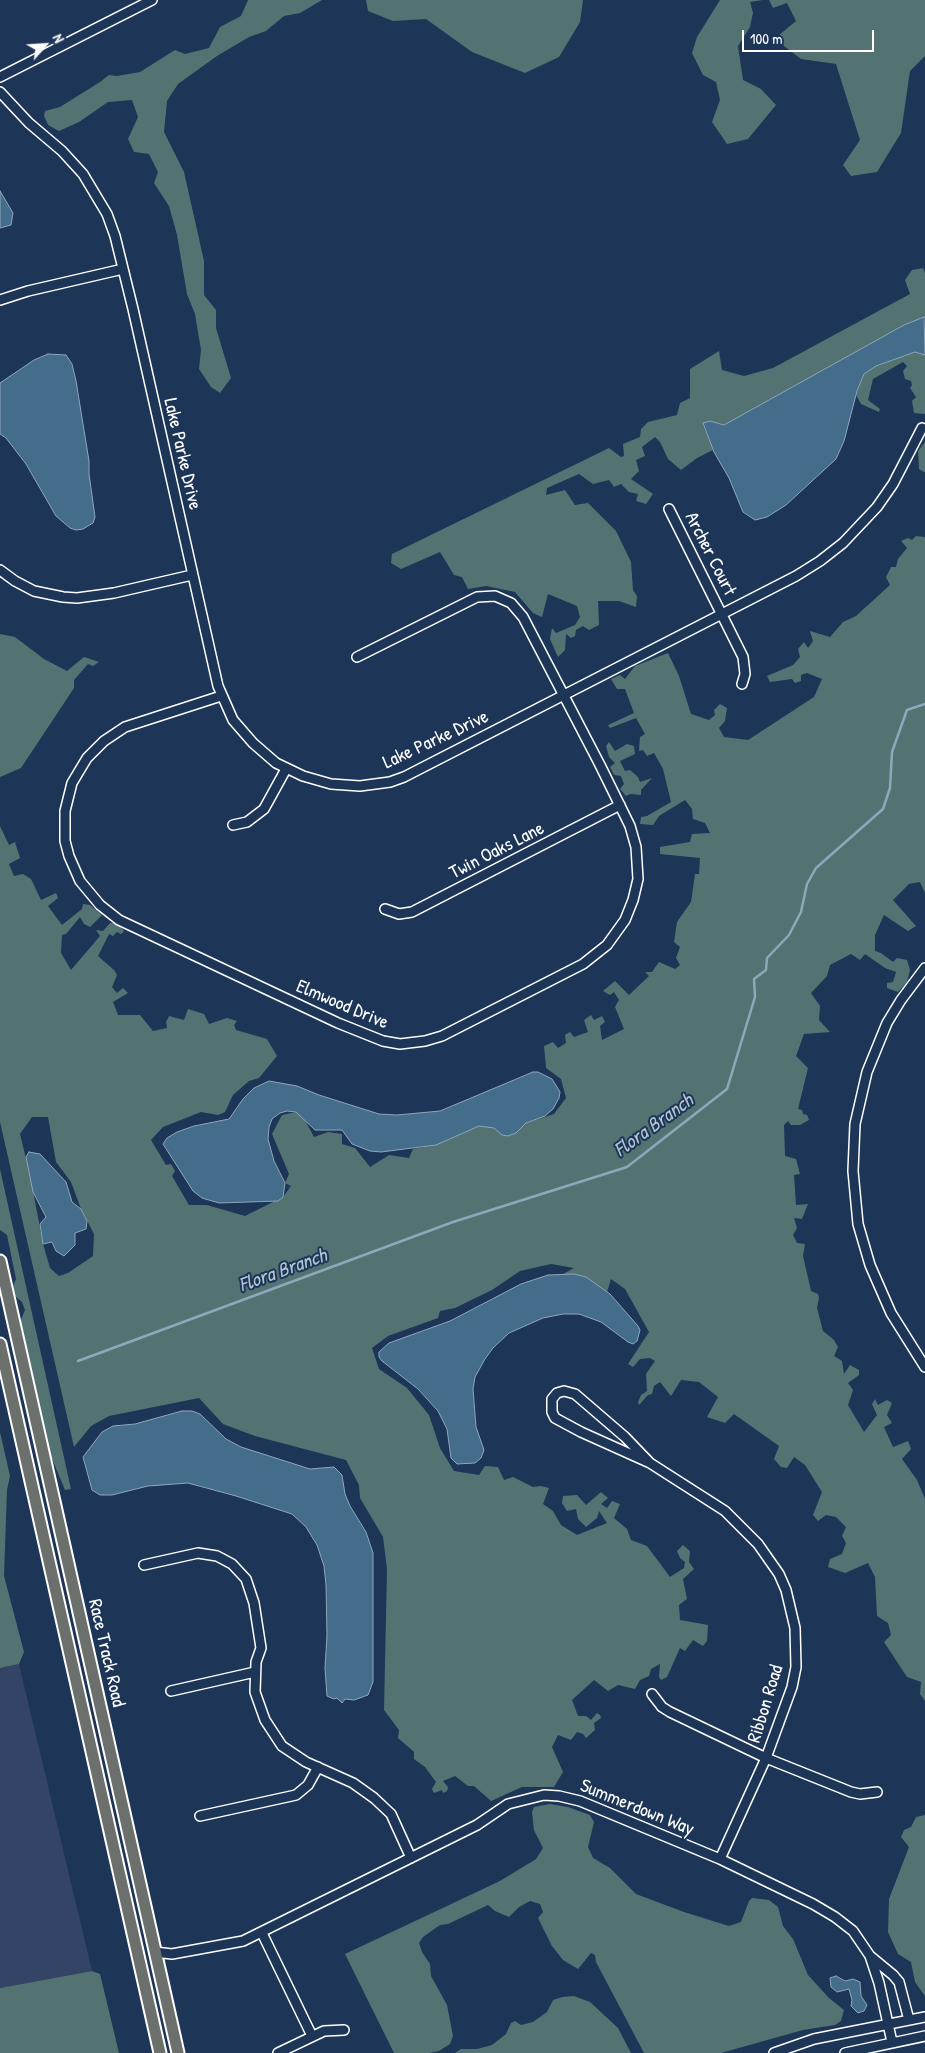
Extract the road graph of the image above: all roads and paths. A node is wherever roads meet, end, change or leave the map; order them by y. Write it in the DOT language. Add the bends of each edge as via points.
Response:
graph roads {
  1 [pos="152,0"];
  2 [pos="0,77"];
  3 [pos="0,92"];
  4 [pos="123,269"];
  5 [pos="0,300"];
  6 [pos="922,428"];
  7 [pos="669,509"];
  8 [pos="0,570"];
  9 [pos="192,575"];
  10 [pos="722,614"];
  11 [pos="357,657"];
  12 [pos="742,684"];
  13 [pos="221,696"];
  14 [pos="564,696"];
  15 [pos="286,768"];
  16 [pos="620,805"];
  17 [pos="233,826"];
  18 [pos="385,909"];
  19 [pos="925,968"];
  20 [pos="0,1261"];
  21 [pos="0,1344"];
  22 [pos="925,1367"];
  23 [pos="650,1463"];
  24 [pos="144,1565"];
  25 [pos="256,1672"];
  26 [pos="171,1691"];
  27 [pos="652,1694"];
  28 [pos="104,1720"];
  29 [pos="86,1724"];
  30 [pos="766,1758"];
  31 [pos="318,1767"];
  32 [pos="877,1792"];
  33 [pos="200,1816"];
  34 [pos="411,1858"];
  35 [pos="720,1859"];
  36 [pos="262,1933"];
  37 [pos="155,1952"];
  38 [pos="870,1956"];
  39 [pos="925,2017"];
  40 [pos="909,2020"];
  41 [pos="888,2024"];
  42 [pos="344,2030"];
  43 [pos="312,2036"];
  44 [pos="925,2036"];
  45 [pos="892,2042"];
  46 [pos="160,2053"];
  47 [pos="178,2053"];
  48 [pos="278,2053"];
  49 [pos="774,2053"];
  50 [pos="845,2053"];
  1 -- 2 [label="street"];
  3 -- 4 [label="street, Lake Parke Drive" via="83,174 106,214"];
  4 -- 5 [label="street"];
  4 -- 9 [label="street, Lake Parke Drive"];
  6 -- 10 [label="street, Lake Parke Drive" via="894,484 843,543 796,576"];
  7 -- 10 [label="street, Archer Court"];
  8 -- 9 [label="street" via="34,591 63,598 114,593"];
  9 -- 13 [label="street, Lake Parke Drive"];
  10 -- 12 [label="street, Archer Court" via="743,657"];
  10 -- 14 [label="street, Lake Parke Drive"];
  11 -- 14 [label="street, Elmwood Drive" via="471,599 494,596 511,603 520,612"];
  13 -- 15 [label="street, Lake Parke Drive" via="233,720 248,738 264,754"];
  13 -- 16 [label="street, Elmwood Drive" via="125,727 87,758 72,783 65,811 66,840 74,871 87,891 119,920 374,1039 408,1044 442,1036 583,964 607,945 630,910 638,879 634,836"];
  14 -- 15 [label="street, Lake Parke Drive" via="390,782 360,786 331,784"];
  14 -- 16 [label="street, Elmwood Drive"];
  15 -- 17 [label="street" via="264,809 247,822"];
  16 -- 18 [label="street, Twin Oaks Lane" via="412,912 399,914"];
  19 -- 22 [label="street" via="887,1023 867,1072 855,1124 853,1171 858,1224 870,1265 891,1313"];
  20 -- 28 [label="main road, Race Track Road"];
  21 -- 29 [label="main road, Race Track Road"];
  23 -- 23 [label="street, Ribbon Road" via="556,1418 552,1412 552,1399 564,1391 575,1394"];
  23 -- 30 [label="street, Ribbon Road" via="725,1511 768,1557 786,1590 796,1628 796,1667 787,1703"];
  24 -- 25 [label="street" via="198,1553 217,1556 232,1564 246,1578 254,1603 260,1648"];
  25 -- 26 [label="street"];
  25 -- 31 [label="street" via="255,1692 265,1720 282,1746"];
  27 -- 30 [label="street" via="670,1712"];
  28 -- 29 [label="main road"];
  28 -- 37 [label="main road, Race Track Road"];
  29 -- 46 [label="main road, Race Track Road"];
  30 -- 32 [label="street" via="851,1792"];
  30 -- 35 [label="street, Ribbon Road"];
  31 -- 33 [label="street" via="308,1785 296,1795"];
  31 -- 34 [label="street" via="353,1782 391,1814"];
  34 -- 35 [label="street, Summerdown Way" via="477,1826 508,1804 544,1795 580,1801"];
  34 -- 36 [label="street, Summerdown Way"];
  35 -- 38 [label="street, Summerdown Way" via="825,1910 853,1931"];
  36 -- 37 [label="street, Summerdown Way" via="242,1941 172,1954"];
  36 -- 43 [label="street"];
  37 -- 47 [label="main road, Race Track Road"];
  38 -- 40 [label="street" via="899,1982"];
  38 -- 41 [label="street, Summerdown Way"];
  39 -- 40 [label="street"];
  40 -- 41 [label="street"];
  41 -- 45 [label="street, Summerdown Way"];
  41 -- 49 [label="street" via="814,2039"];
  42 -- 43 [label="street" via="324,2031"];
  43 -- 48 [label="street"];
  44 -- 45 [label="street"];
  45 -- 50 [label="street"];
}
